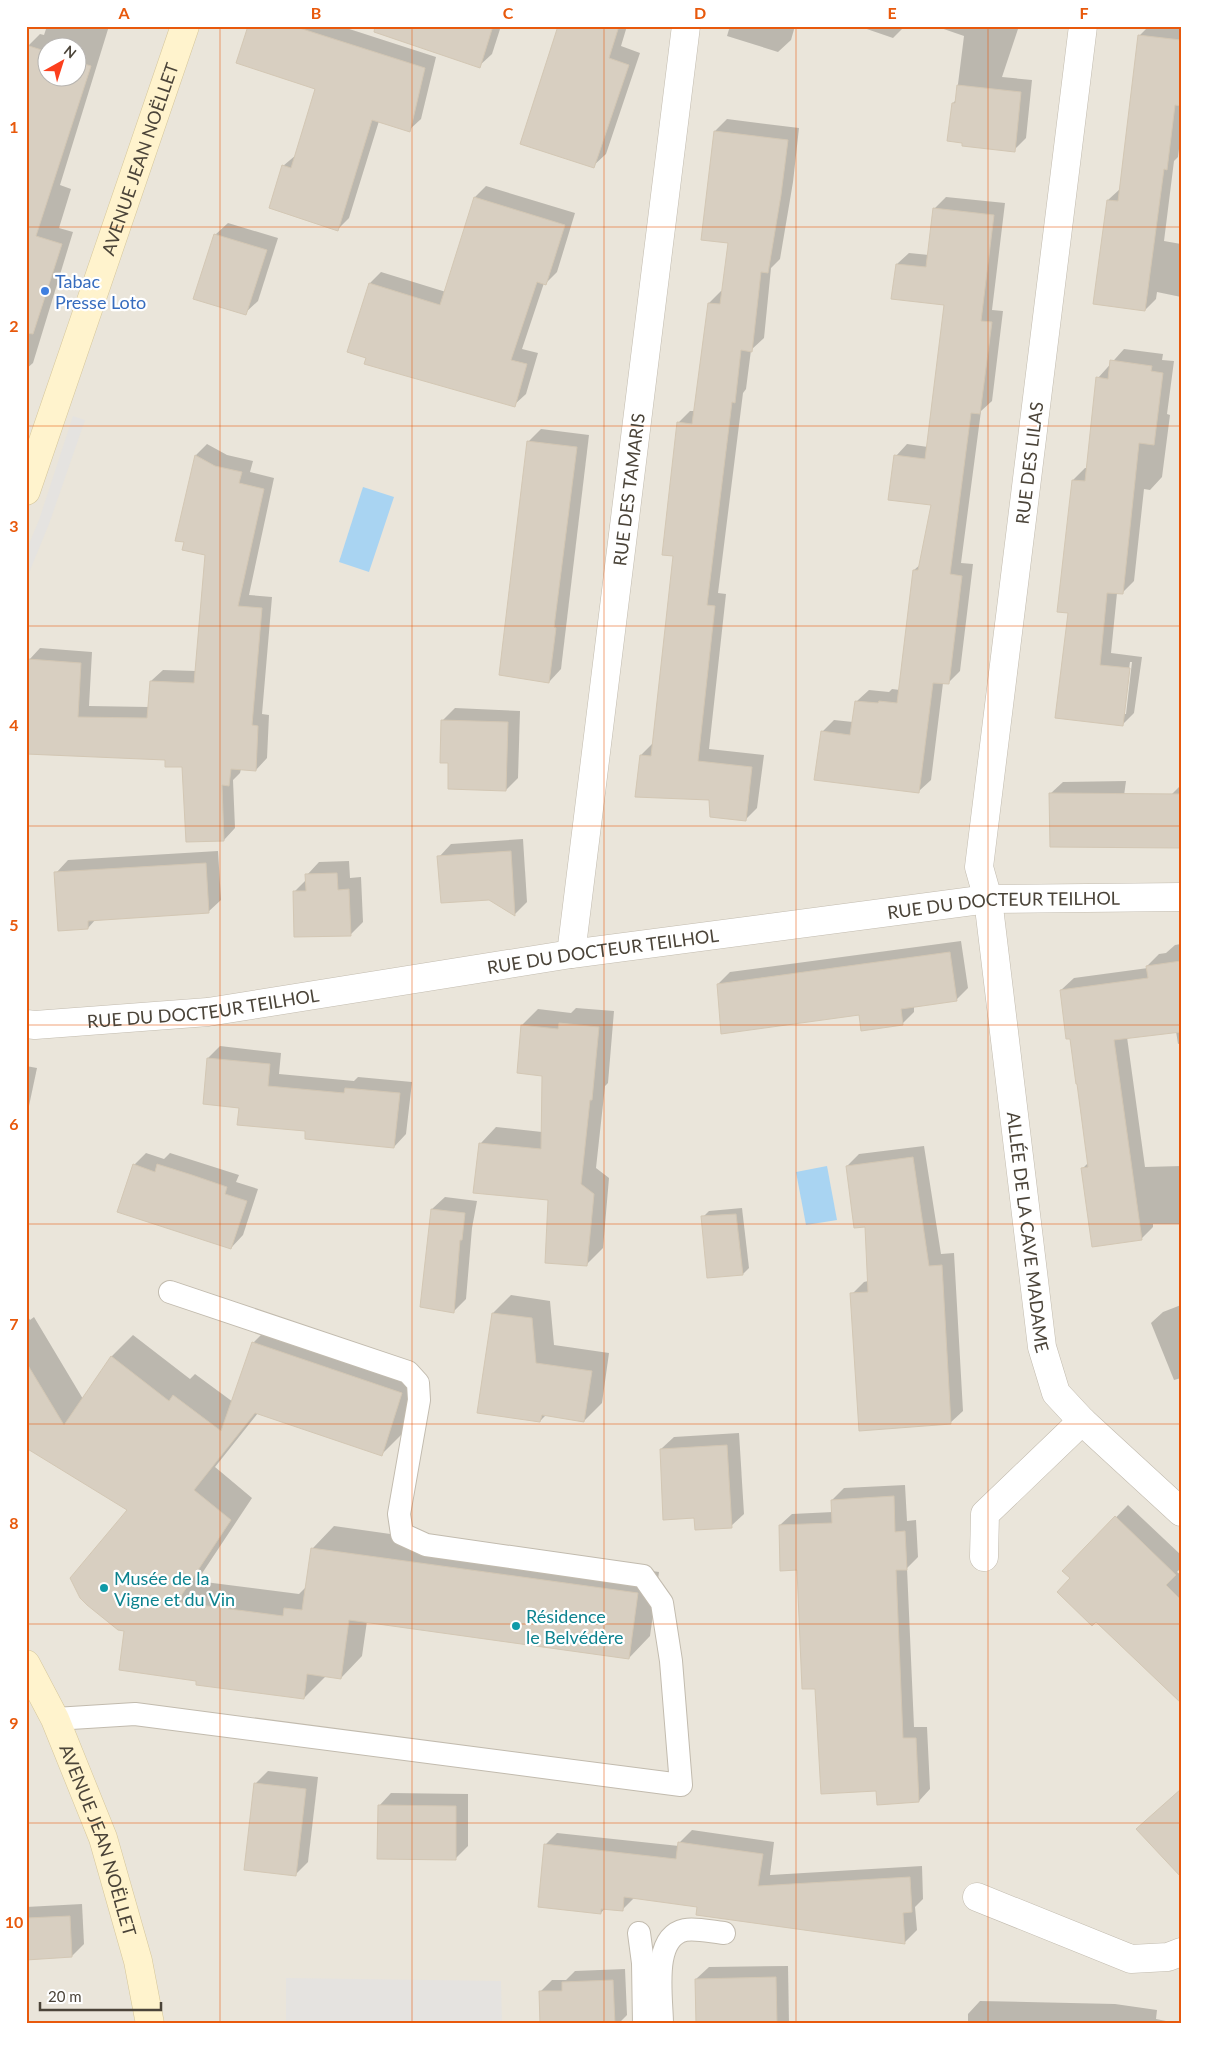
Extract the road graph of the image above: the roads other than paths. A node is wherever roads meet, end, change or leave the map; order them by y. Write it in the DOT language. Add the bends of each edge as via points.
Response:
graph roads {
  1 [pos="185,26"];
  2 [pos="686,26"];
  3 [pos="1082,26"];
  4 [pos="26,490"];
  5 [pos="1181,897"];
  6 [pos="988,899"];
  7 [pos="570,954"];
  8 [pos="26,1024"];
  9 [pos="170,1292"];
  10 [pos="1082,1421"];
  11 [pos="1181,1512"];
  12 [pos="984,1557"];
  13 [pos="26,1664"];
  14 [pos="55,1719"];
  15 [pos="977,1897"];
  16 [pos="639,1933"];
  17 [pos="724,1933"];
  18 [pos="1181,1952"];
  19 [pos="150,2024"];
  20 [pos="644,2024"];
  21 [pos="662,2024"];
  1 -- 4 [label="main road, AVENUE JEAN NOËLLET"];
  2 -- 7 [label="street, RUE DES TAMARIS"];
  3 -- 6 [label="street, RUE DES LILAS" via="979,867"];
  5 -- 6 [label="street, RUE DU DOCTEUR TEILHOL"];
  6 -- 7 [label="street, RUE DU DOCTEUR TEILHOL"];
  6 -- 10 [label="street, ALLÉE DE LA CAVE MADAME" via="1042,1347 1056,1393"];
  7 -- 8 [label="street, RUE DU DOCTEUR TEILHOL" via="208,1012"];
  9 -- 14 [label="lane" via="408,1372 418,1383 419,1400 400,1514 402,1534 426,1545 643,1576 662,1603 671,1661 681,1786 134,1714"];
  10 -- 11 [label="street, ALLÉE DE LA CAVE MADAME"];
  10 -- 12 [label="street" via="985,1514"];
  13 -- 14 [label="main road, AVENUE JEAN NOËLLET"];
  14 -- 19 [label="main road, AVENUE JEAN NOËLLET" via="103,1838 138,1961"];
  15 -- 18 [label="street" via="1131,1959 1168,1957"];
  16 -- 20 [label="lane"];
  17 -- 21 [label="lane" via="686,1930 675,1934 667,1943 662,1954"];
}
